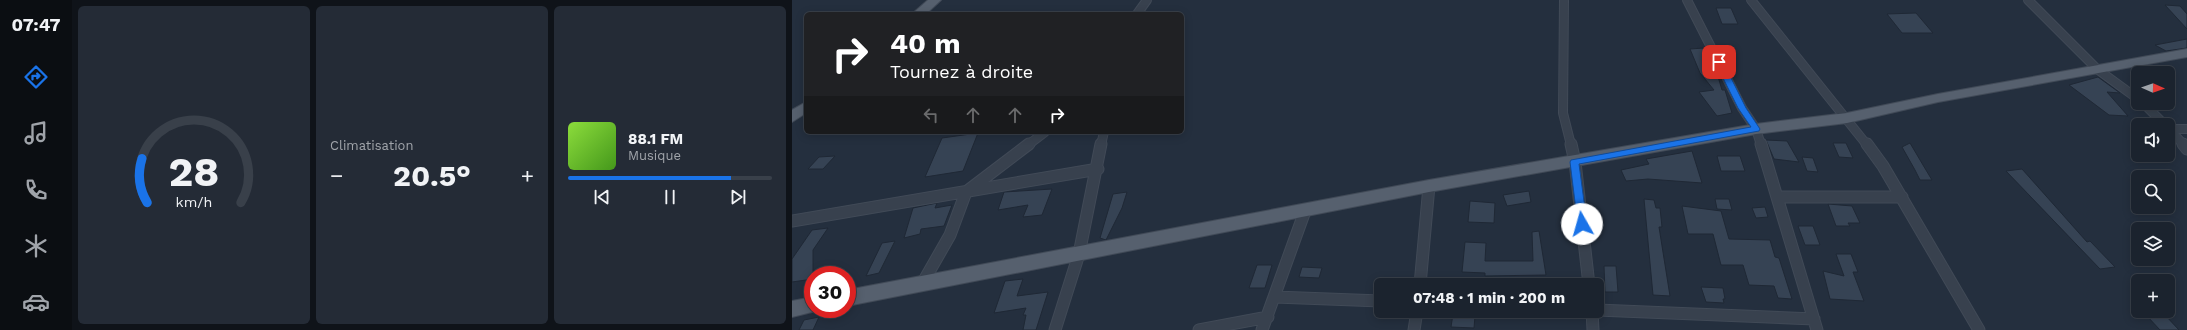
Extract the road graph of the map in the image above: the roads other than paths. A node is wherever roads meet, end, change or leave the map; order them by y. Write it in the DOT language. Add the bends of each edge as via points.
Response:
graph roads {
  1 [pos="935,0"];
  2 [pos="1147,0"];
  3 [pos="1564,0"];
  4 [pos="1687,0"];
  5 [pos="1751,0"];
  6 [pos="2028,0"];
  7 [pos="920,12"];
  8 [pos="1138,12"];
  9 [pos="2187,53"];
  10 [pos="2098,69"];
  11 [pos="2131,95"];
  12 [pos="804,108"];
  13 [pos="2150,110"];
  14 [pos="792,117"];
  15 [pos="1848,118"];
  16 [pos="2158,118"];
  17 [pos="2175,128"];
  18 [pos="1756,129"];
  19 [pos="2187,129"];
  20 [pos="1042,134"];
  21 [pos="1104,134"];
  22 [pos="2175,136"];
  23 [pos="2187,149"];
  24 [pos="1574,162"];
  25 [pos="1098,169"];
  26 [pos="1429,186"];
  27 [pos="966,192"];
  28 [pos="1777,197"];
  29 [pos="1902,197"];
  30 [pos="1305,211"];
  31 [pos="792,221"];
  32 [pos="1079,254"];
  33 [pos="1421,278"];
  34 [pos="1588,278"];
  35 [pos="922,284"];
  36 [pos="856,296"];
  37 [pos="1275,297"];
  38 [pos="1374,301"];
  39 [pos="804,306"];
  40 [pos="792,308"];
  41 [pos="1604,310"];
  42 [pos="1268,317"];
  43 [pos="1416,318"];
  44 [pos="1592,318"];
  45 [pos="1816,325"];
  46 [pos="1055,330"];
  47 [pos="1199,330"];
  48 [pos="1262,330"];
  49 [pos="1414,330"];
  50 [pos="1593,330"];
  51 [pos="1979,330"];
  1 -- 7 [label="main road"];
  2 -- 8 [label="street"];
  3 -- 24 [label="street" via="1563,113"];
  4 -- 18 [label="street" via="1742,108"];
  5 -- 15 [label="street"];
  6 -- 10 [label="street"];
  9 -- 10 [label="main road"];
  10 -- 11 [label="street"];
  10 -- 15 [label="main road"];
  12 -- 14 [label="main road"];
  13 -- 16 [label="street"];
  15 -- 18 [label="main road"];
  15 -- 29 [label="street"];
  17 -- 19 [label="street"];
  18 -- 24 [label="main road"];
  18 -- 28 [label="street"];
  20 -- 27 [label="street"];
  21 -- 25 [label="street"];
  22 -- 23 [label="street"];
  24 -- 26 [label="main road"];
  24 -- 34 [label="street"];
  25 -- 27 [label="street"];
  25 -- 32 [label="street"];
  26 -- 30 [label="main road"];
  26 -- 33 [label="street"];
  27 -- 31 [label="street"];
  27 -- 35 [label="street" via="950,235"];
  28 -- 29 [label="street"];
  28 -- 45 [label="street"];
  29 -- 51 [label="street"];
  30 -- 32 [label="main road"];
  30 -- 37 [label="street"];
  32 -- 35 [label="main road"];
  32 -- 46 [label="street"];
  35 -- 36 [label="main road"];
  37 -- 38 [label="street"];
  37 -- 42 [label="street"];
  39 -- 40 [label="main road"];
  41 -- 45 [label="street"];
  42 -- 47 [label="street"];
  42 -- 48 [label="street"];
  43 -- 49 [label="street"];
  44 -- 50 [label="street"];
}
